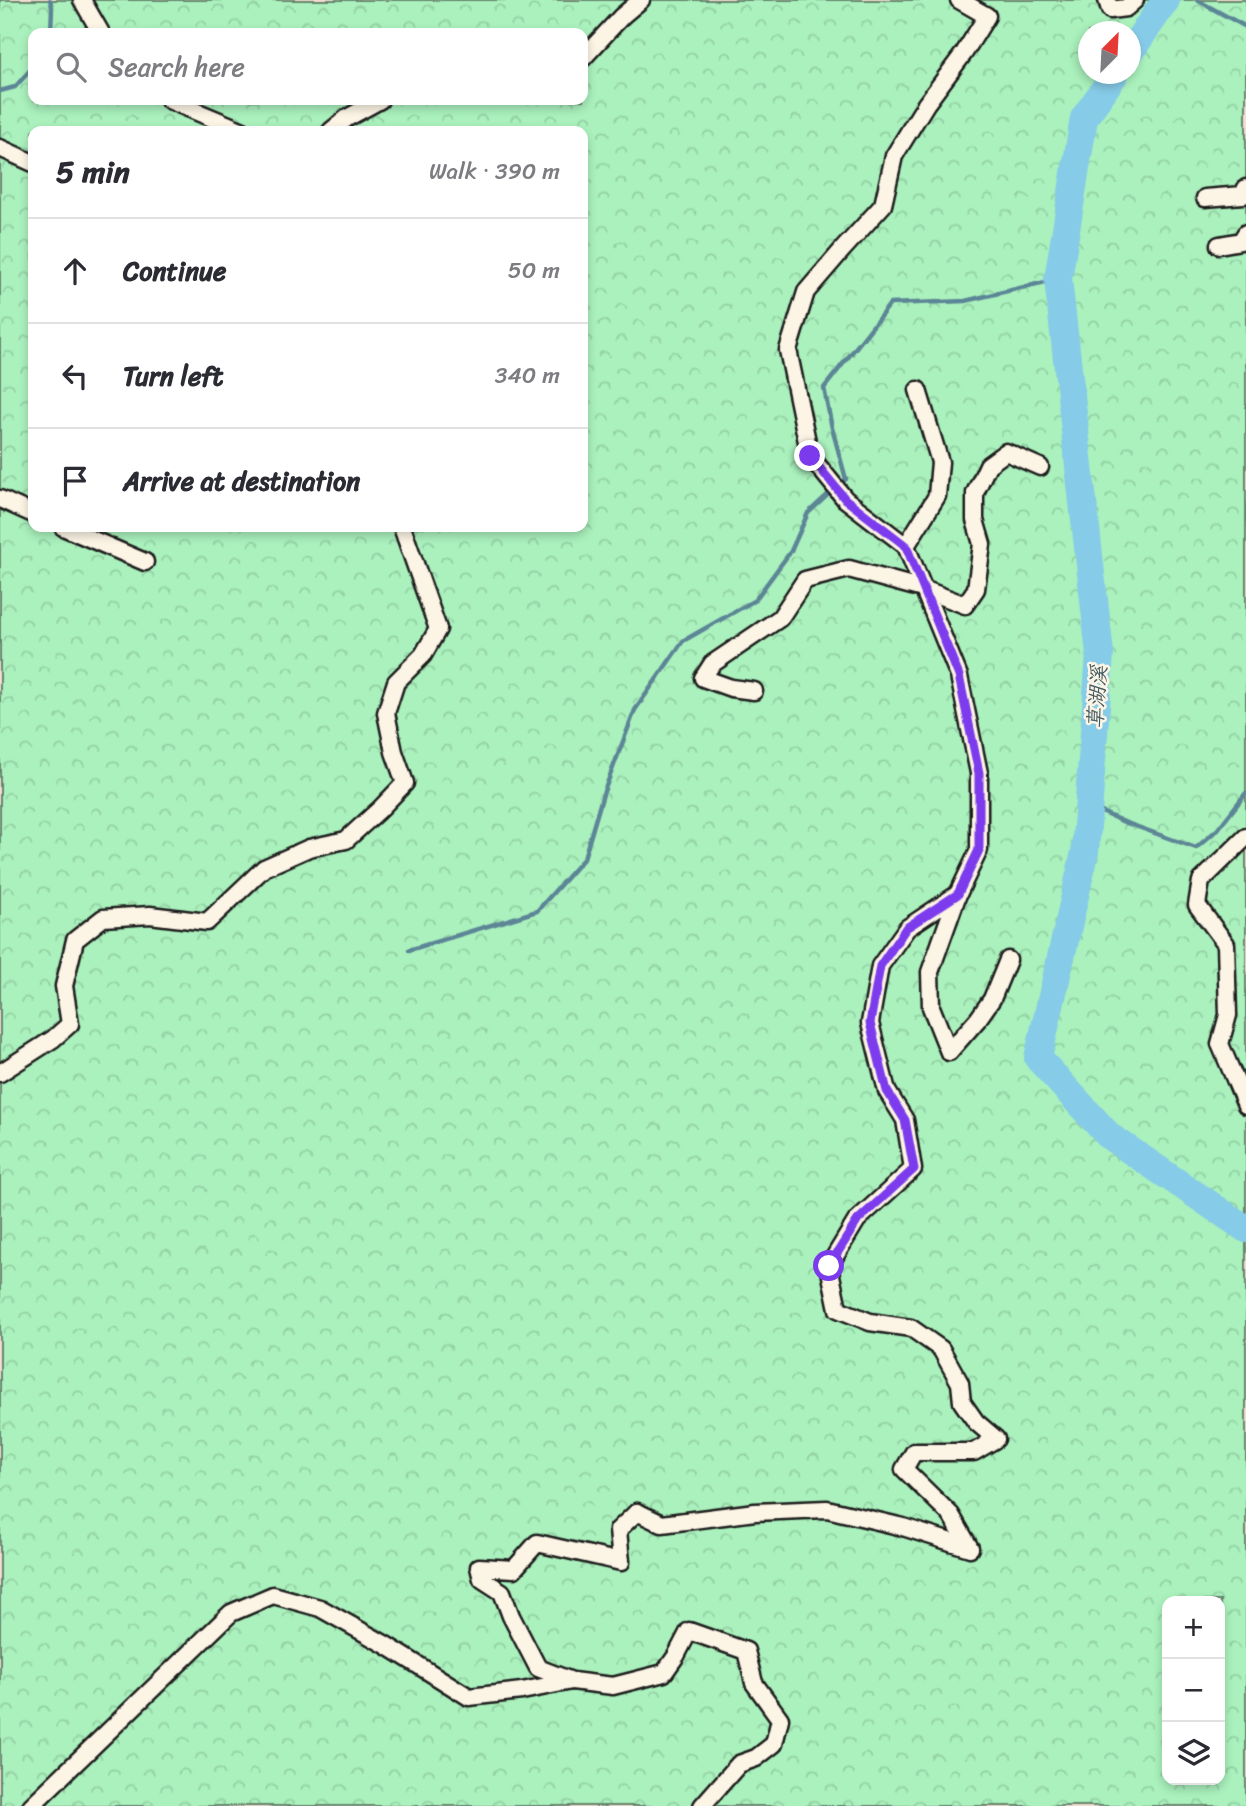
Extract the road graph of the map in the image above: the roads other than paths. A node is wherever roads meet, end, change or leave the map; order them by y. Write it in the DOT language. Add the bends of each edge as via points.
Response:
graph roads {
  1 [pos="82,0"];
  2 [pos="641,0"];
  3 [pos="959,0"];
  4 [pos="1107,0"];
  5 [pos="1135,0"];
  6 [pos="98,28"];
  7 [pos="588,53"];
  8 [pos="181,105"];
  9 [pos="370,105"];
  10 [pos="231,126"];
  11 [pos="337,126"];
  12 [pos="0,148"];
  13 [pos="28,161"];
  14 [pos="1246,188"];
  15 [pos="1205,198"];
  16 [pos="1246,233"];
  17 [pos="1219,245"];
  18 [pos="918,390"];
  19 [pos="1040,467"];
  20 [pos="0,499"];
  21 [pos="28,512"];
  22 [pos="75,532"];
  23 [pos="404,532"];
  24 [pos="906,546"];
  25 [pos="145,562"];
  26 [pos="923,589"];
  27 [pos="754,691"];
  28 [pos="1246,837"];
  29 [pos="958,894"];
  30 [pos="1008,960"];
  31 [pos="0,1073"];
  32 [pos="1246,1105"];
  33 [pos="572,1681"];
  34 [pos="31,1806"];
  35 [pos="702,1806"];
  1 -- 6 [label="street"];
  2 -- 7 [label="street"];
  3 -- 24 [label="street" via="987,16 894,156 884,205 806,292 788,351 810,456 845,499"];
  4 -- 5 [label="street" via="1110,10 1126,8"];
  8 -- 10 [label="street"];
  9 -- 11 [label="street"];
  12 -- 13 [label="street"];
  14 -- 15 [label="street" via="1243,195"];
  16 -- 17 [label="street" via="1241,241"];
  18 -- 24 [label="street" via="940,462 937,496"];
  19 -- 26 [label="street" via="1006,452 988,466 975,493 975,520 982,544 976,589 965,605"];
  20 -- 21 [label="street"];
  22 -- 25 [label="street"];
  23 -- 31 [label="street" via="438,629 423,655 396,682 386,713 405,783 346,840 309,848 264,867 207,922 150,915 103,918 75,940 64,986 69,1024"];
  24 -- 26 [label="street"];
  26 -- 27 [label="street" via="849,569 805,580 780,618 712,664 703,678"];
  26 -- 29 [label="street" via="959,676 979,773 979,850"];
  28 -- 32 [label="street" via="1201,881 1197,905 1226,944 1228,1015 1220,1044"];
  29 -- 30 [label="street" via="930,972 931,1007 948,1052 992,999"];
  29 -- 33 [label="street" via="906,928 880,966 870,1023 887,1091 905,1120 914,1169 858,1220 829,1266 838,1309 870,1322 911,1328 941,1349 960,1383 962,1402 996,1439 974,1452 914,1452 904,1469 951,1515 970,1548 827,1508 662,1524 637,1512 618,1530 621,1562 537,1543 514,1569 479,1567 482,1579 502,1592 538,1668"];
  33 -- 34 [label="street" via="469,1697 320,1608 274,1595 232,1613"];
  33 -- 35 [label="street" via="613,1686 664,1673 689,1632 746,1651 754,1683 780,1719 774,1744 739,1764"];
}
